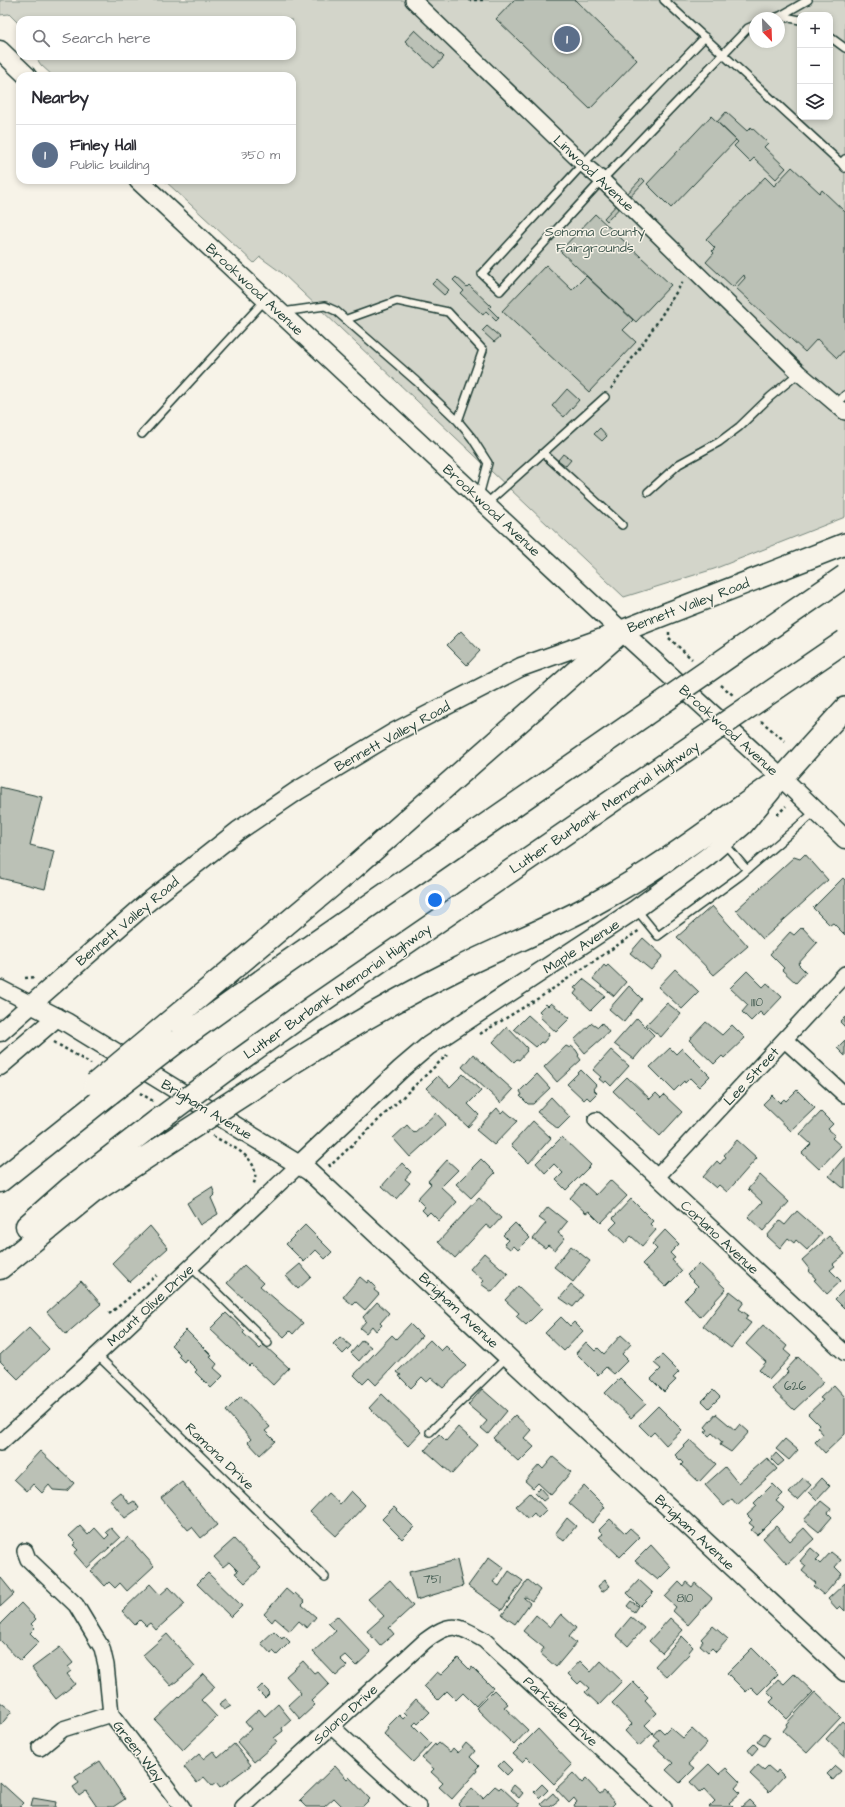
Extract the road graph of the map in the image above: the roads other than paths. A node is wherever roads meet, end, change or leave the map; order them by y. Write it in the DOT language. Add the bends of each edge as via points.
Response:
graph roads {
  1 [pos="413,0"];
  2 [pos="664,0"];
  3 [pos="808,0"];
  4 [pos="785,13"];
  5 [pos="785,18"];
  6 [pos="797,20"];
  7 [pos="749,28"];
  8 [pos="705,37"];
  9 [pos="833,39"];
  10 [pos="845,48"];
  11 [pos="0,50"];
  12 [pos="723,54"];
  13 [pos="23,72"];
  14 [pos="844,163"];
  15 [pos="583,164"];
  16 [pos="602,180"];
  17 [pos="142,184"];
  18 [pos="266,299"];
  19 [pos="280,312"];
  20 [pos="347,319"];
  21 [pos="799,373"];
  22 [pos="605,397"];
  23 [pos="842,404"];
  24 [pos="458,421"];
  25 [pos="142,434"];
  26 [pos="543,453"];
  27 [pos="648,492"];
  28 [pos="483,501"];
  29 [pos="622,525"];
  30 [pos="845,544"];
  31 [pos="845,576"];
  32 [pos="622,631"];
  33 [pos="845,641"];
  34 [pos="845,708"];
  35 [pos="782,778"];
  36 [pos="816,811"];
  37 [pos="845,839"];
  38 [pos="724,842"];
  39 [pos="747,870"];
  40 [pos="636,909"];
  41 [pos="845,974"];
  42 [pos="0,988"];
  43 [pos="31,1004"];
  44 [pos="57,1017"];
  45 [pos="0,1032"];
  46 [pos="170,1035"];
  47 [pos="785,1040"];
  48 [pos="0,1066"];
  49 [pos="102,1089"];
  50 [pos="845,1096"];
  51 [pos="596,1120"];
  52 [pos="299,1165"];
  53 [pos="0,1177"];
  54 [pos="657,1177"];
  55 [pos="0,1181"];
  56 [pos="0,1250"];
  57 [pos="191,1267"];
  58 [pos="0,1268"];
  59 [pos="268,1343"];
  60 [pos="845,1353"];
  61 [pos="97,1355"];
  62 [pos="508,1356"];
  63 [pos="430,1432"];
  64 [pos="0,1443"];
  65 [pos="25,1551"];
  66 [pos="325,1577"];
  67 [pos="451,1626"];
  68 [pos="845,1672"];
  69 [pos="111,1714"];
  70 [pos="332,1727"];
  71 [pos="40,1748"];
  72 [pos="182,1807"];
  73 [pos="243,1807"];
  74 [pos="419,1807"];
  75 [pos="664,1807"];
  1 -- 15 [label="street, Linwood Avenue"];
  2 -- 8 [label="lane"];
  3 -- 4 [label="lane"];
  5 -- 6 [label="lane"];
  7 -- 12 [label="lane"];
  8 -- 12 [label="lane"];
  8 -- 15 [label="lane"];
  9 -- 10 [label="lane"];
  11 -- 13 [label="street"];
  12 -- 14 [label="lane"];
  12 -- 16 [label="lane"];
  15 -- 16 [label="street, Linwood Avenue"];
  15 -- 16 [label="lane" via="482,274 500,291"];
  16 -- 21 [label="street, Linwood Avenue"];
  17 -- 18 [label="street, Brookwood Avenue"];
  18 -- 19 [label="street, Brookwood Avenue"];
  18 -- 25 [label="lane"];
  19 -- 20 [label="lane" via="326,306"];
  19 -- 28 [label="street, Brookwood Avenue"];
  20 -- 24 [label="lane"];
  20 -- 24 [label="lane" via="397,301 448,312 483,350"];
  21 -- 23 [label="street, Linwood Avenue"];
  21 -- 27 [label="lane" via="719,442 679,464"];
  22 -- 26 [label="lane"];
  24 -- 28 [label="lane" via="488,463"];
  26 -- 28 [label="lane"];
  26 -- 29 [label="lane"];
  28 -- 32 [label="street, Brookwood Avenue"];
  30 -- 32 [label="main road, Bennett Valley Road"];
  31 -- 46 [label="highway, bridge" via="284,964"];
  32 -- 35 [label="street, Brookwood Avenue"];
  32 -- 43 [label="street, Bennett Valley Road" via="521,667 395,732 297,790 177,878"];
  32 -- 46 [label="highway" via="371,852"];
  33 -- 56 [label="highway, Luther Burbank Memorial Highway, bridge" via="319,1002 69,1189"];
  34 -- 35 [label="main road, Maple Avenue"];
  35 -- 36 [label="street, Brookwood Avenue"];
  35 -- 38 [label="street, Maple Avenue" via="744,825"];
  35 -- 58 [label="highway, bridge" via="673,857 615,892 576,914 458,968 330,1038 93,1192"];
  36 -- 37 [label="street, Brookwood Avenue"];
  36 -- 39 [label="lane"];
  38 -- 39 [label="lane"];
  38 -- 40 [label="street, Maple Avenue"];
  39 -- 40 [label="lane" via="658,936"];
  40 -- 52 [label="street, Maple Avenue" via="428,1046"];
  41 -- 47 [label="street, Lee Street"];
  42 -- 43 [label="street"];
  43 -- 44 [label="street, Brigham Avenue"];
  43 -- 45 [label="street, Bennett Valley Road"];
  44 -- 48 [label="street"];
  44 -- 52 [label="street, Brigham Avenue"];
  46 -- 49 [label="highway, bridge"];
  47 -- 50 [label="street"];
  47 -- 54 [label="street, Lee Street"];
  49 -- 53 [label="highway"];
  49 -- 55 [label="highway"];
  51 -- 54 [label="street, Corlano Avenue"];
  52 -- 57 [label="street, Mount Olive Drive"];
  52 -- 62 [label="street, Brigham Avenue" via="318,1179"];
  54 -- 60 [label="street, Corlano Avenue"];
  57 -- 59 [label="lane"];
  57 -- 61 [label="street, Mount Olive Drive"];
  61 -- 64 [label="street, Mount Olive Drive"];
  61 -- 66 [label="lane, Ramona Drive"];
  62 -- 63 [label="lane"];
  62 -- 68 [label="street, Brigham Avenue"];
  65 -- 69 [label="street, Green Way" via="28,1559 76,1605 102,1648 109,1684"];
  67 -- 70 [label="street, Solono Drive" via="440,1630 425,1641"];
  67 -- 75 [label="street, Parkside Drive" via="466,1630 484,1640"];
  69 -- 71 [label="street" via="63,1729"];
  69 -- 72 [label="street, Green Way"];
  70 -- 73 [label="street, Solono Drive"];
  70 -- 74 [label="street"];
}
